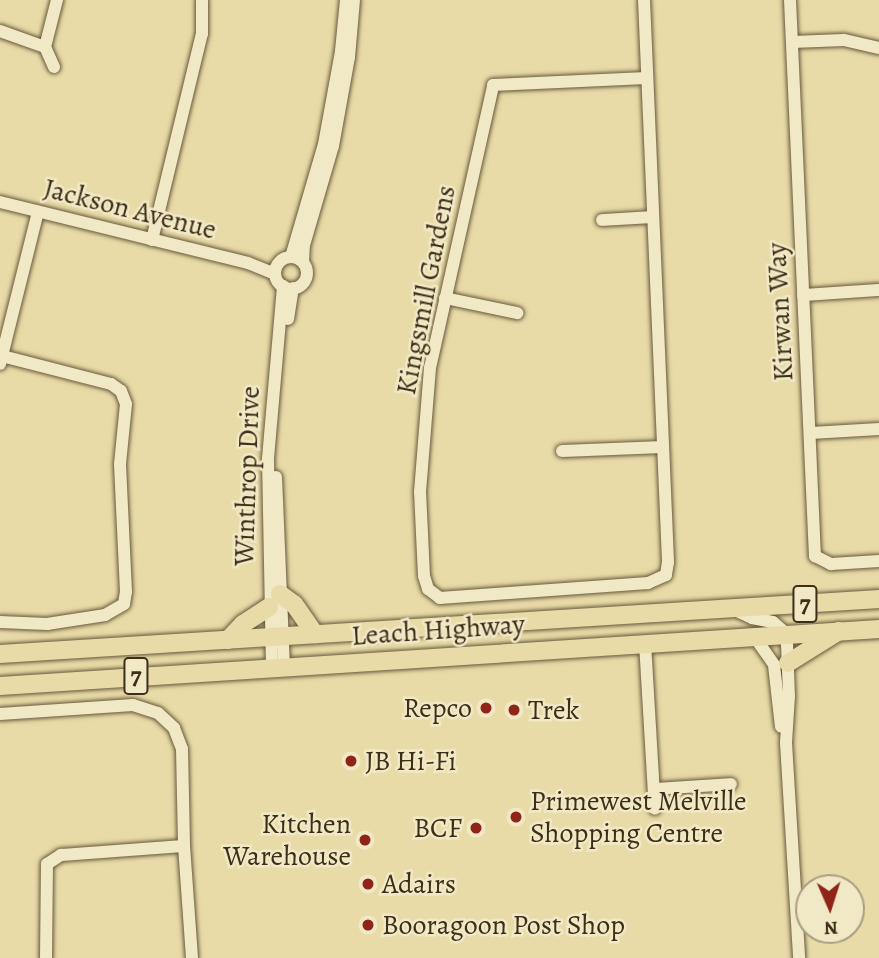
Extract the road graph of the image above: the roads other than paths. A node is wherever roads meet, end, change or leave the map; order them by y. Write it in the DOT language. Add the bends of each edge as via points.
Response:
graph roads {
  1 [pos="57,0"];
  2 [pos="202,0"];
  3 [pos="346,0"];
  4 [pos="354,0"];
  5 [pos="645,0"];
  6 [pos="790,0"];
  7 [pos="0,30"];
  8 [pos="792,42"];
  9 [pos="45,47"];
  10 [pos="879,48"];
  11 [pos="54,67"];
  12 [pos="646,78"];
  13 [pos="0,202"];
  14 [pos="38,212"];
  15 [pos="651,217"];
  16 [pos="602,219"];
  17 [pos="152,240"];
  18 [pos="297,259"];
  19 [pos="277,269"];
  20 [pos="288,287"];
  21 [pos="879,290"];
  22 [pos="803,295"];
  23 [pos="444,298"];
  24 [pos="517,313"];
  25 [pos="1,360"];
  26 [pos="879,429"];
  27 [pos="811,433"];
  28 [pos="663,447"];
  29 [pos="562,452"];
  30 [pos="879,561"];
  31 [pos="879,599"];
  32 [pos="275,601"];
  33 [pos="732,608"];
  34 [pos="0,622"];
  35 [pos="879,629"];
  36 [pos="839,631"];
  37 [pos="314,634"];
  38 [pos="784,634"];
  39 [pos="754,636"];
  40 [pos="276,637"];
  41 [pos="228,640"];
  42 [pos="645,643"];
  43 [pos="0,654"];
  44 [pos="788,663"];
  45 [pos="278,667"];
  46 [pos="0,686"];
  47 [pos="0,714"];
  48 [pos="786,743"];
  49 [pos="731,784"];
  50 [pos="654,789"];
  51 [pos="655,809"];
  52 [pos="184,846"];
  53 [pos="46,958"];
  54 [pos="192,958"];
  55 [pos="799,958"];
  1 -- 9 [label="street"];
  2 -- 17 [label="street" via="202,34"];
  3 -- 18 [label="street" via="324,144"];
  4 -- 18 [label="street" via="333,145"];
  5 -- 12 [label="street, Kingsmill Gardens"];
  6 -- 8 [label="street, Kirwan Way"];
  7 -- 9 [label="street"];
  8 -- 10 [label="street" via="844,40"];
  8 -- 22 [label="street, Kirwan Way"];
  9 -- 11 [label="street"];
  12 -- 15 [label="street, Kingsmill Gardens"];
  12 -- 23 [label="street, Kingsmill Gardens" via="493,85"];
  13 -- 14 [label="street, Jackson Avenue"];
  14 -- 17 [label="street, Jackson Avenue"];
  14 -- 25 [label="street"];
  15 -- 16 [label="street"];
  15 -- 28 [label="street, Kingsmill Gardens"];
  17 -- 19 [label="street, Jackson Avenue"];
  18 -- 19 [label="street"];
  18 -- 20 [label="street, Winthrop Drive" via="307,271 305,281"];
  19 -- 20 [label="street"];
  20 -- 32 [label="street, Winthrop Drive" via="277,455"];
  21 -- 22 [label="street"];
  22 -- 27 [label="street, Kirwan Way"];
  23 -- 24 [label="street"];
  23 -- 28 [label="street, Kingsmill Gardens" via="430,368 420,492 424,576 432,594 659,580 666,575 668,562"];
  25 -- 34 [label="street" via="111,384 121,391 126,404 120,464 126,592 124,604 105,615 47,624"];
  26 -- 27 [label="street"];
  27 -- 30 [label="street, Kirwan Way" via="815,556 831,564"];
  28 -- 29 [label="street"];
  31 -- 33 [label="highway, Leach Highway / 7"];
  32 -- 37 [label="highway" via="294,604"];
  32 -- 40 [label="street, Winthrop Drive"];
  32 -- 41 [label="highway"];
  33 -- 37 [label="highway, Leach Highway / 7"];
  33 -- 38 [label="street" via="773,622"];
  35 -- 36 [label="highway, Leach Highway / 7"];
  36 -- 38 [label="highway, Leach Highway / 7"];
  36 -- 44 [label="highway"];
  37 -- 40 [label="highway, Leach Highway / 7"];
  38 -- 39 [label="highway, Leach Highway / 7"];
  38 -- 44 [label="street"];
  39 -- 42 [label="highway, Leach Highway / 7"];
  39 -- 48 [label="street" via="774,665"];
  40 -- 41 [label="highway, Leach Highway / 7"];
  40 -- 45 [label="street, Winthrop Drive"];
  41 -- 43 [label="highway, Leach Highway / 7"];
  42 -- 45 [label="highway, Leach Highway / 7"];
  42 -- 50 [label="street"];
  44 -- 48 [label="street"];
  45 -- 46 [label="highway, Leach Highway / 7"];
  47 -- 52 [label="street" via="133,705 158,713 174,728 182,749"];
  48 -- 55 [label="street"];
  49 -- 50 [label="street"];
  50 -- 51 [label="street"];
  52 -- 53 [label="street" via="61,855 47,864"];
  52 -- 54 [label="street"];
}
